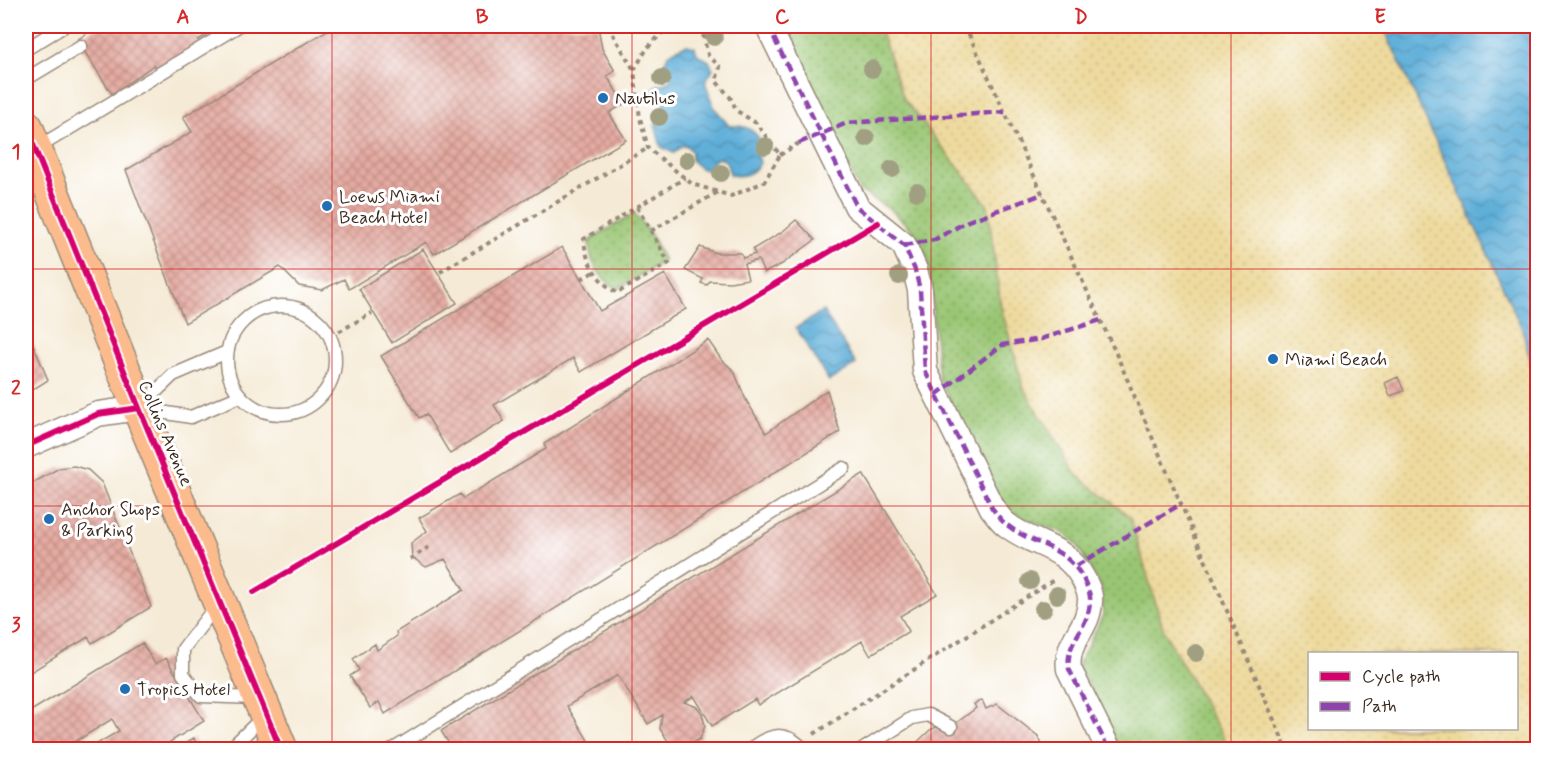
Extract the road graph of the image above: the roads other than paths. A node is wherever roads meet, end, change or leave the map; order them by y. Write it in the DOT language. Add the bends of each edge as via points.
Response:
graph roads {
  1 [pos="63,26"];
  2 [pos="238,26"];
  3 [pos="768,26"];
  4 [pos="81,46"];
  5 [pos="26,49"];
  6 [pos="26,80"];
  7 [pos="29,144"];
  8 [pos="227,352"];
  9 [pos="240,396"];
  10 [pos="139,408"];
  11 [pos="26,446"];
  12 [pos="844,468"];
  13 [pos="219,602"];
  14 [pos="263,706"];
  15 [pos="951,727"];
  16 [pos="804,742"];
  17 [pos="229,750"];
  18 [pos="281,750"];
  19 [pos="392,750"];
  20 [pos="759,750"];
  21 [pos="862,750"];
  22 [pos="1109,750"];
  1 -- 5 [label="lane"];
  2 -- 7 [label="lane"];
  3 -- 22 [label="street" via="857,207 904,244 920,290 926,371 992,508 1006,524 1061,553 1076,566 1088,588 1088,617 1067,655 1069,669"];
  4 -- 6 [label="lane"];
  7 -- 10 [label="main road, Collins Avenue"];
  8 -- 9 [label="lane" via="231,383"];
  8 -- 9 [label="lane" via="242,321 274,306 308,312 331,336 336,353 329,387 304,410 270,414 254,408"];
  8 -- 10 [label="lane" via="173,375"];
  9 -- 10 [label="lane" via="191,417"];
  10 -- 11 [label="street" via="98,414"];
  10 -- 13 [label="main road, Collins Avenue"];
  12 -- 19 [label="lane"];
  13 -- 14 [label="main road, Collins Avenue"];
  13 -- 14 [label="lane" via="183,649 183,674 201,696"];
  14 -- 17 [label="lane"];
  14 -- 18 [label="main road, Collins Avenue"];
  15 -- 21 [label="lane" via="928,715 912,718"];
  16 -- 20 [label="street" via="778,741"];
}
